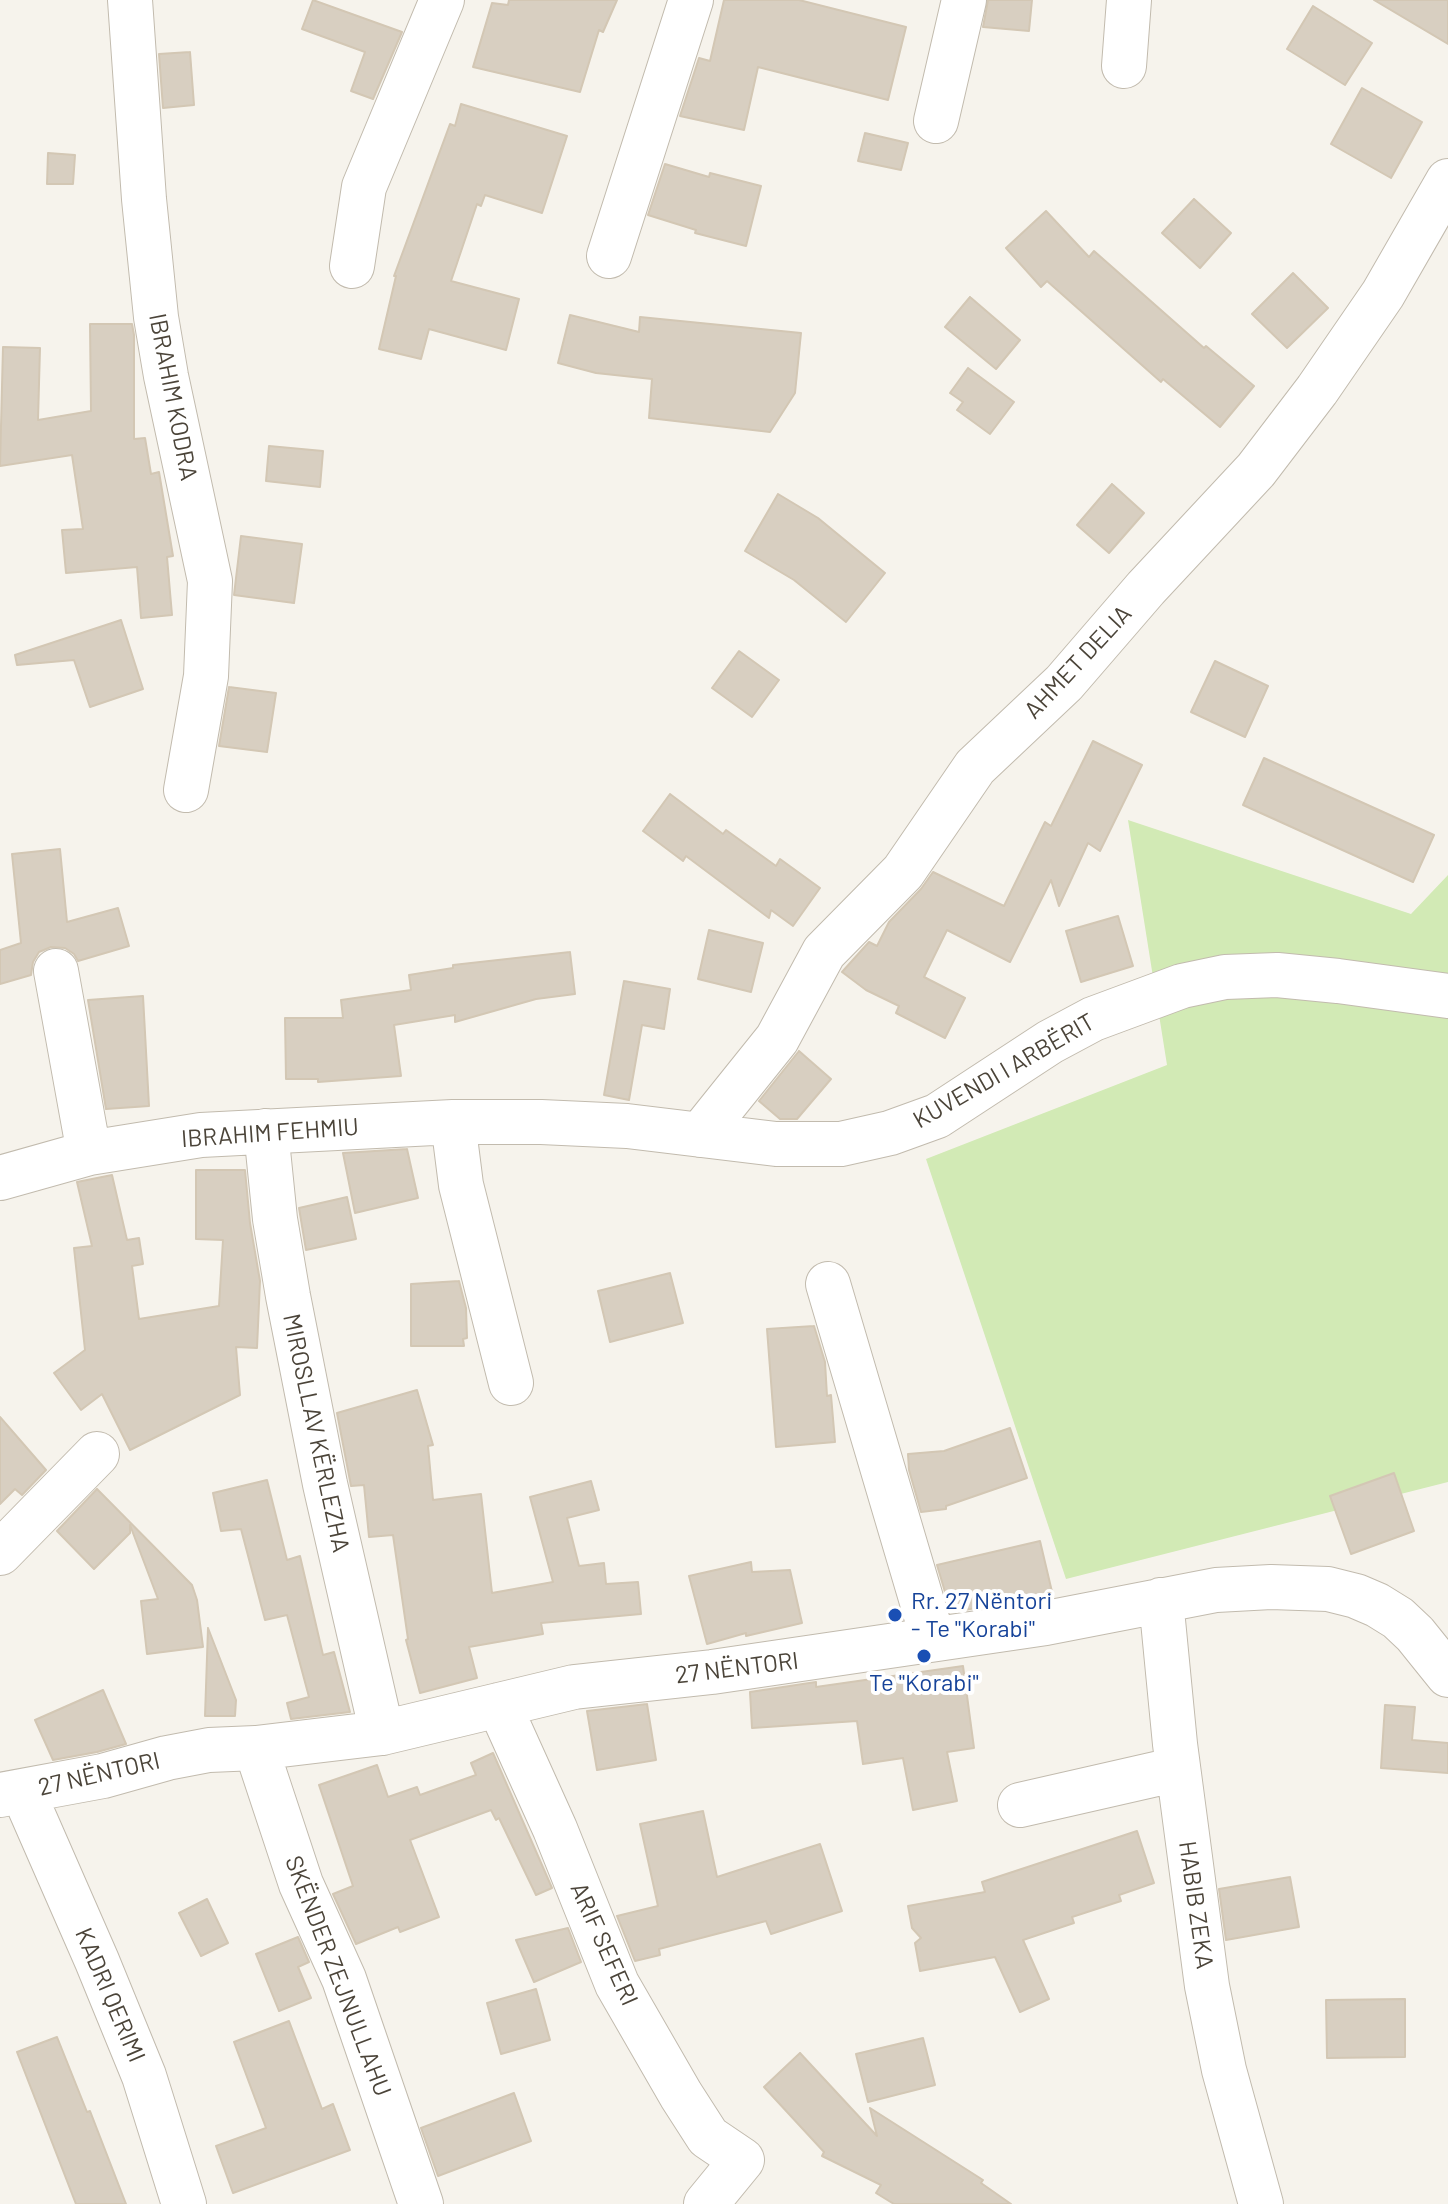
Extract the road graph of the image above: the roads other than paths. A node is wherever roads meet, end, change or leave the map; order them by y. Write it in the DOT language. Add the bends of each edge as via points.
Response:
graph roads {
  1 [pos="130,0"];
  2 [pos="442,0"];
  3 [pos="691,0"];
  4 [pos="964,0"];
  5 [pos="1129,0"];
  6 [pos="1124,66"];
  7 [pos="936,121"];
  8 [pos="1448,181"];
  9 [pos="609,256"];
  10 [pos="352,266"];
  11 [pos="186,790"];
  12 [pos="56,971"];
  13 [pos="1448,996"];
  14 [pos="453,1122"];
  15 [pos="266,1131"];
  16 [pos="700,1135"];
  17 [pos="89,1153"];
  18 [pos="0,1178"];
  19 [pos="828,1284"];
  20 [pos="511,1383"];
  21 [pos="97,1454"];
  22 [pos="0,1553"];
  23 [pos="1161,1600"];
  24 [pos="1432,1628"];
  25 [pos="933,1639"];
  26 [pos="1448,1675"];
  27 [pos="499,1705"];
  28 [pos="382,1733"];
  29 [pos="256,1748"];
  30 [pos="1178,1769"];
  31 [pos="11,1793"];
  32 [pos="1020,1805"];
  33 [pos="184,2204"];
  34 [pos="421,2204"];
  35 [pos="706,2204"];
  36 [pos="1261,2204"];
  1 -- 11 [label="street, IBRAHIM KODRA" via="156,317 210,581 206,676"];
  2 -- 10 [label="street" via="364,187"];
  3 -- 9 [label="street"];
  4 -- 7 [label="street"];
  5 -- 6 [label="street"];
  8 -- 16 [label="street, AHMET DELIA" via="1383,294 1265,459 1064,683 975,767 903,872 824,952 777,1039"];
  12 -- 17 [label="street"];
  13 -- 16 [label="street, KUVENDI I ARBËRIT" via="1277,975 1225,977 1182,986 1093,1019 937,1116 890,1133 841,1144 776,1144"];
  14 -- 15 [label="street, IBRAHIM FEHMIU"];
  14 -- 16 [label="street, IBRAHIM FEHMIU" via="627,1126"];
  14 -- 20 [label="street" via="461,1185"];
  15 -- 17 [label="street, IBRAHIM FEHMIU" via="201,1135"];
  15 -- 28 [label="street, MIROSLLAV KËRLEZHA" via="275,1219 300,1359"];
  17 -- 18 [label="street, IBRAHIM FEHMIU"];
  19 -- 25 [label="street"];
  21 -- 22 [label="street"];
  23 -- 24 [label="street, 27 NËNTORI" via="1216,1590 1328,1589"];
  23 -- 25 [label="street, 27 NËNTORI"];
  23 -- 30 [label="street, HABIB ZEKA"];
  24 -- 26 [label="street, 27 NËNTORI"];
  25 -- 27 [label="street, 27 NËNTORI" via="574,1687"];
  27 -- 28 [label="street, 27 NËNTORI"];
  27 -- 35 [label="street, ARIF SEFERI" via="617,1984 708,2137 742,2160"];
  28 -- 29 [label="street, 27 NËNTORI"];
  29 -- 31 [label="street, 27 NËNTORI" via="209,1750"];
  29 -- 34 [label="street, SKËNDER ZEJNULLAHU" via="301,1884 344,1979"];
  30 -- 32 [label="street"];
  30 -- 36 [label="street, HABIB ZEKA" via="1207,1986"];
  31 -- 33 [label="street, KADRI QERIMI" via="97,1961 144,2076"];
}
